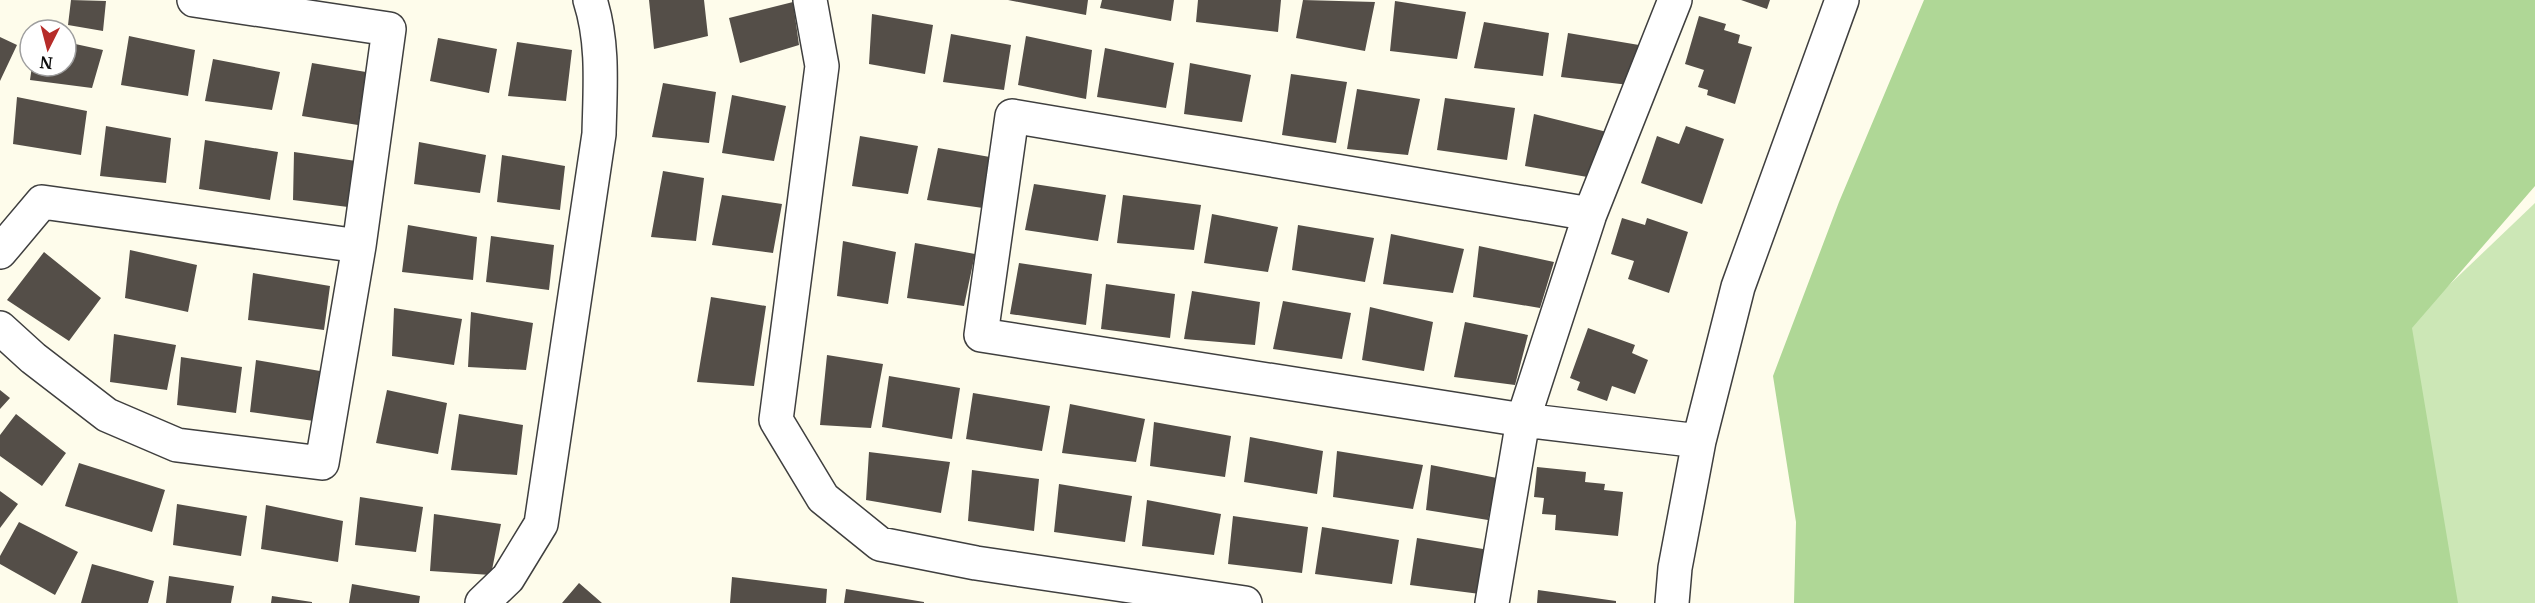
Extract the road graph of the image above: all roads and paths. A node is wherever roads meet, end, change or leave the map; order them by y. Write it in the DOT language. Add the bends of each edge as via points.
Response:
graph roads {
  1 [pos="194,0"];
  2 [pos="590,0"];
  3 [pos="810,0"];
  4 [pos="1676,0"];
  5 [pos="1842,0"];
  6 [pos="1590,214"];
  7 [pos="360,246"];
  8 [pos="0,252"];
  9 [pos="0,328"];
  10 [pos="1522,420"];
  11 [pos="1699,441"];
  12 [pos="483,603"];
  13 [pos="1245,603"];
  14 [pos="1491,603"];
  15 [pos="1672,603"];
  1 -- 7 [label="street" via="388,29"];
  2 -- 12 [label="street" via="596,19 601,75 599,134 541,524 508,578"];
  3 -- 13 [label="street" via="822,66 777,420 824,498 880,544 975,563"];
  4 -- 6 [label="street"];
  5 -- 11 [label="street" via="1737,287"];
  6 -- 10 [label="street"];
  6 -- 10 [label="street" via="1012,116 981,335"];
  7 -- 8 [label="street" via="42,202"];
  7 -- 9 [label="street" via="322,463 177,445 107,415"];
  10 -- 11 [label="street"];
  10 -- 14 [label="street"];
  11 -- 15 [label="street"];
}
